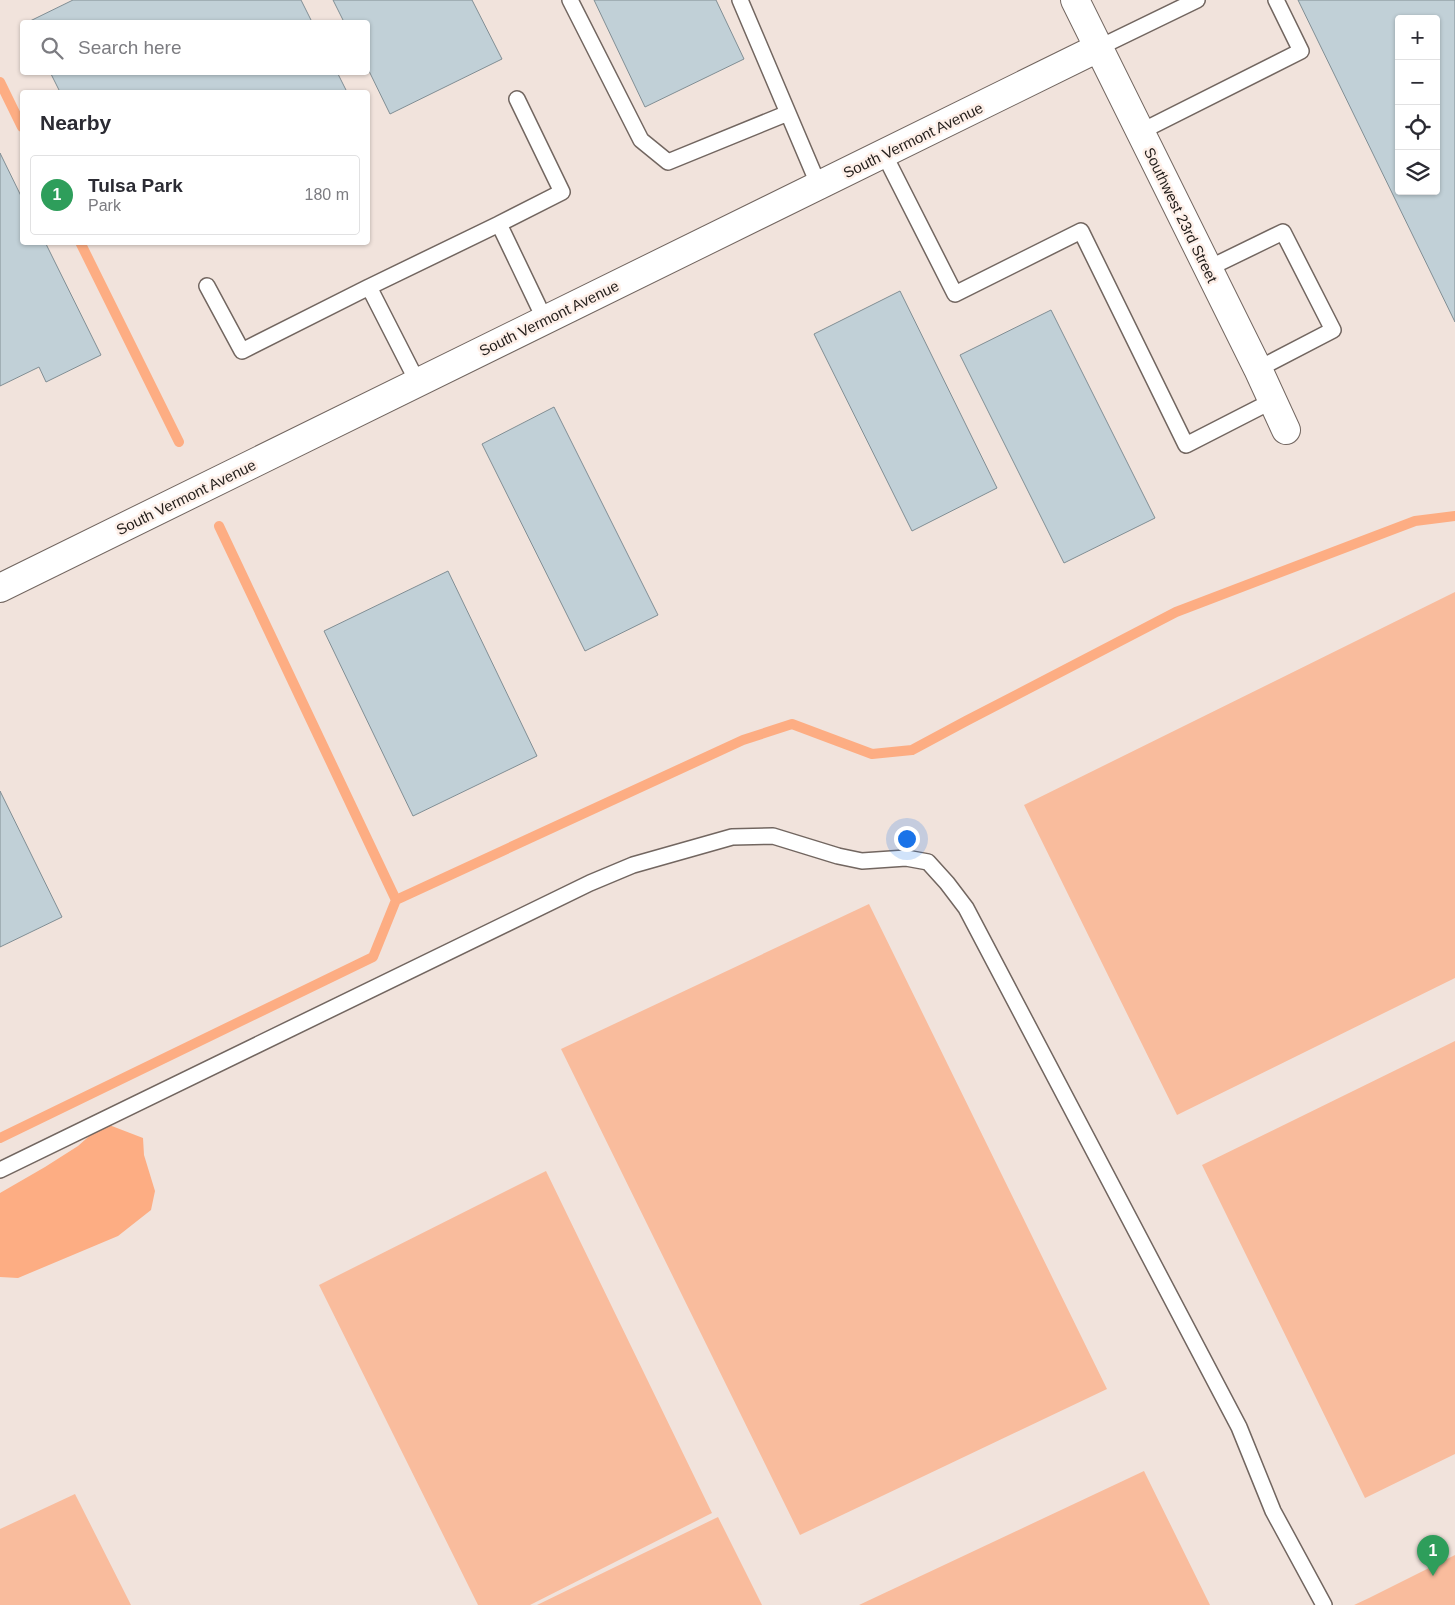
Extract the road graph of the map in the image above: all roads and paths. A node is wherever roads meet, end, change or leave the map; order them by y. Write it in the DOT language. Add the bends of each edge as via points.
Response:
graph roads {
  1 [pos="570,0"];
  2 [pos="740,0"];
  3 [pos="1075,0"];
  4 [pos="1197,0"];
  5 [pos="1276,0"];
  6 [pos="1098,48"];
  7 [pos="518,99"];
  8 [pos="788,113"];
  9 [pos="1140,132"];
  10 [pos="884,154"];
  11 [pos="819,186"];
  12 [pos="499,224"];
  13 [pos="1208,269"];
  14 [pos="207,286"];
  15 [pos="369,287"];
  16 [pos="545,320"];
  17 [pos="1258,370"];
  18 [pos="418,383"];
  19 [pos="1272,401"];
  20 [pos="1286,430"];
  21 [pos="0,588"];
  22 [pos="0,1170"];
  23 [pos="1324,1605"];
  1 -- 8 [label="lane" via="641,140 668,162"];
  2 -- 8 [label="lane"];
  3 -- 6 [label="street, Southwest 23rd Street"];
  4 -- 6 [label="lane"];
  5 -- 9 [label="lane" via="1301,51"];
  6 -- 9 [label="street, Southwest 23rd Street"];
  6 -- 10 [label="street, South Vermont Avenue"];
  7 -- 12 [label="lane" via="562,192"];
  8 -- 11 [label="lane"];
  9 -- 13 [label="street, Southwest 23rd Street"];
  10 -- 11 [label="street, South Vermont Avenue"];
  10 -- 19 [label="lane" via="955,294 1081,231 1186,445"];
  11 -- 16 [label="street, South Vermont Avenue"];
  12 -- 15 [label="lane"];
  12 -- 16 [label="lane"];
  13 -- 17 [label="street, Southwest 23rd Street"];
  13 -- 17 [label="lane" via="1283,232 1333,330"];
  14 -- 15 [label="lane" via="242,351"];
  15 -- 18 [label="lane"];
  16 -- 18 [label="street, South Vermont Avenue"];
  17 -- 19 [label="street, Southwest 23rd Street"];
  18 -- 21 [label="street, South Vermont Avenue"];
  19 -- 20 [label="street, Southwest 23rd Street"];
  22 -- 23 [label="lane" via="633,864 732,837 773,836 862,861 906,858 928,862 966,908 1239,1427 1272,1511"];
}
